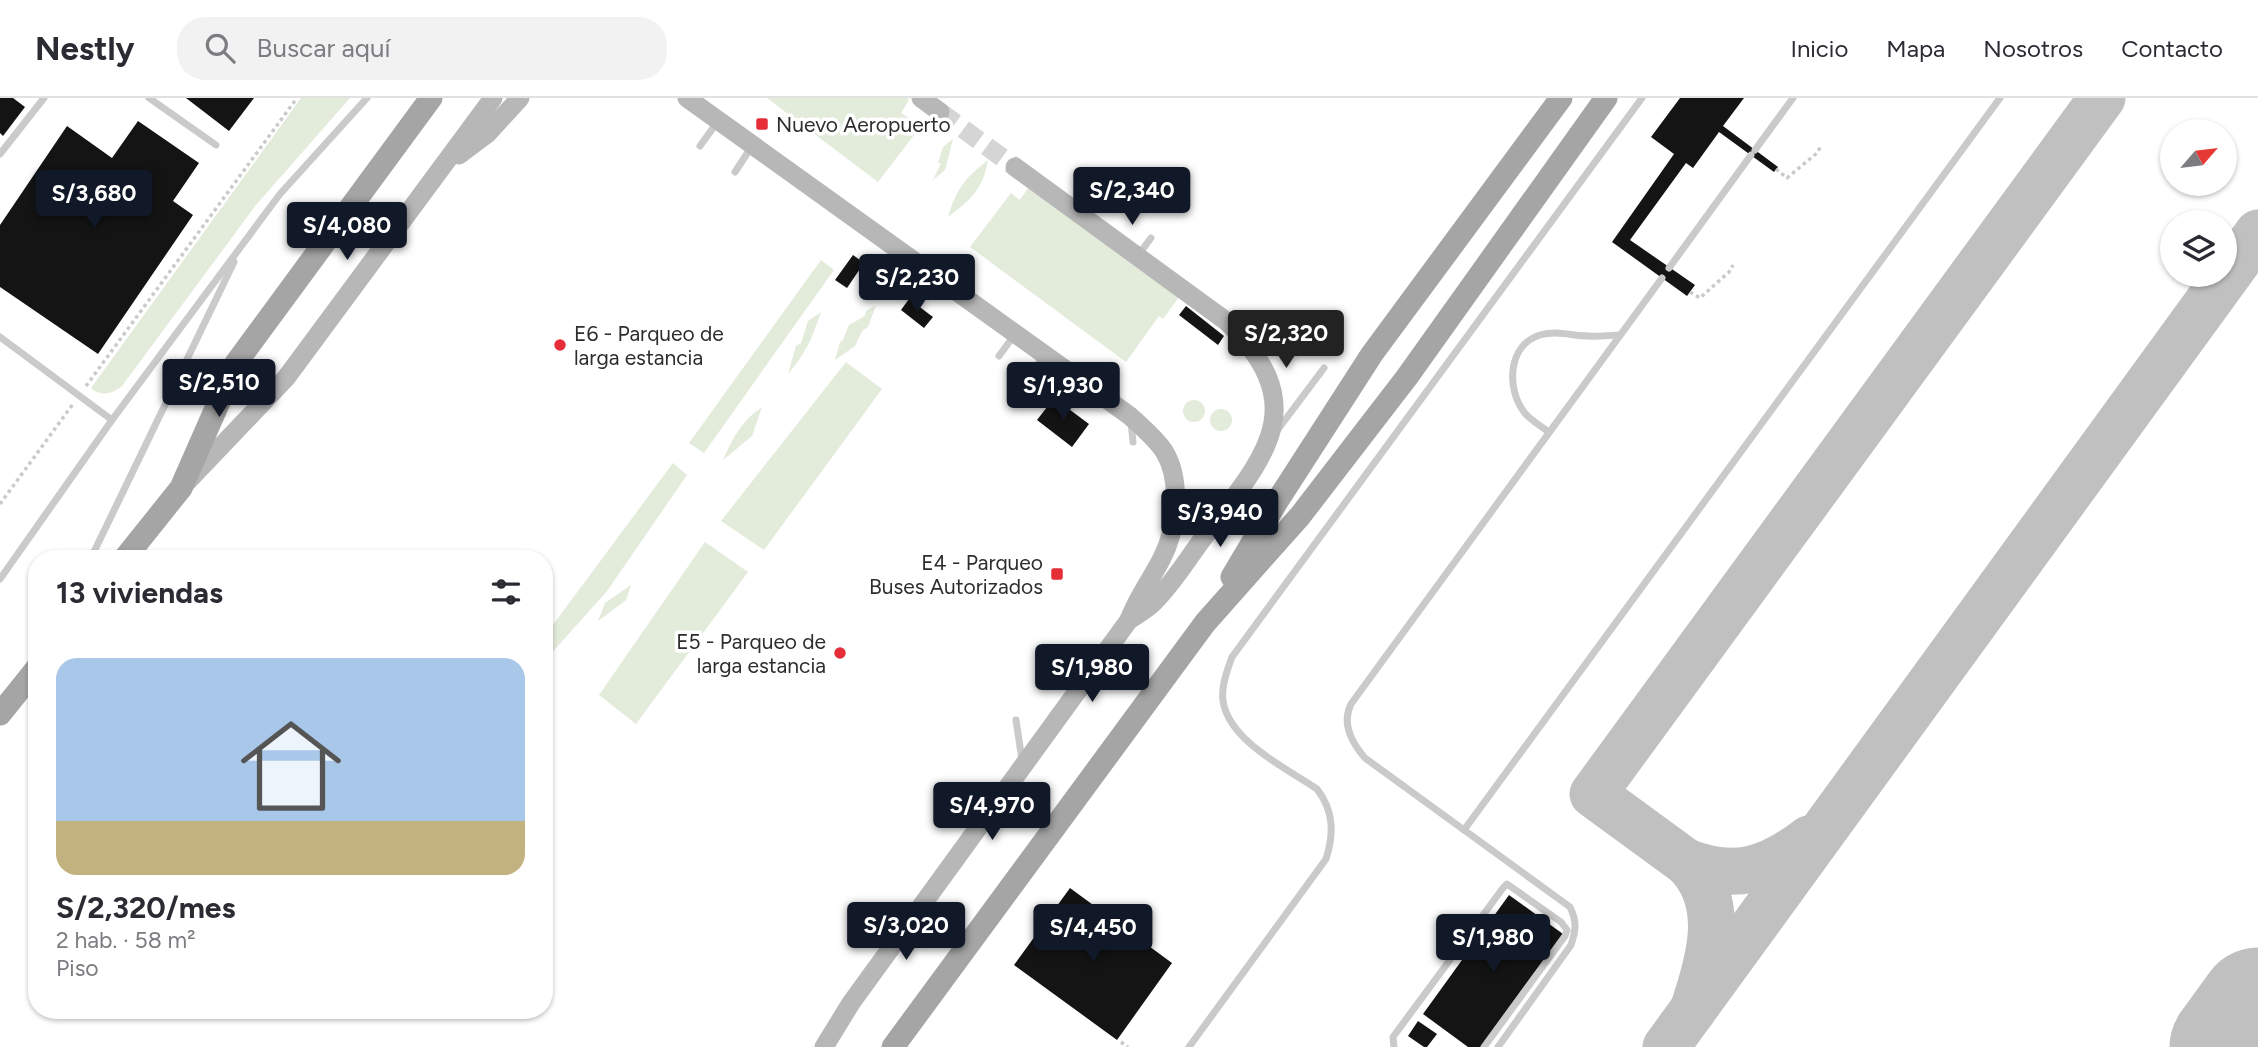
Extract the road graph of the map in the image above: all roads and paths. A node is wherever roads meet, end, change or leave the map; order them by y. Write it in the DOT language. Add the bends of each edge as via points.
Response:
graph roads {
  1 [pos="44,98"];
  2 [pos="149,98"];
  3 [pos="298,98"];
  4 [pos="368,98"];
  5 [pos="431,98"];
  6 [pos="493,98"];
  7 [pos="520,98"];
  8 [pos="687,98"];
  9 [pos="922,98"];
  10 [pos="1561,98"];
  11 [pos="1606,98"];
  12 [pos="1643,98"];
  13 [pos="1793,98"];
  14 [pos="2000,98"];
  15 [pos="940,112"];
  16 [pos="718,121"];
  17 [pos="216,145"];
  18 [pos="753,145"];
  19 [pos="700,146"];
  20 [pos="1821,146"];
  21 [pos="0,154"];
  22 [pos="1015,167"];
  23 [pos="441,169"];
  24 [pos="1776,169"];
  25 [pos="734,172"];
  26 [pos="1151,238"];
  27 [pos="242,246"];
  28 [pos="1138,256"];
  29 [pos="1733,265"];
  30 [pos="1669,268"];
  31 [pos="1662,278"];
  32 [pos="1690,292"];
  33 [pos="1015,334"];
  34 [pos="1620,335"];
  35 [pos="0,337"];
  36 [pos="1045,355"];
  37 [pos="999,356"];
  38 [pos="1324,368"];
  39 [pos="1029,377"];
  40 [pos="80,395"];
  41 [pos="1130,416"];
  42 [pos="113,420"];
  43 [pos="1549,432"];
  44 [pos="1270,441"];
  45 [pos="1133,442"];
  46 [pos="181,488"];
  47 [pos="0,503"];
  48 [pos="95,550"];
  49 [pos="131,550"];
  50 [pos="0,579"];
  51 [pos="1129,621"];
  52 [pos="1205,623"];
  53 [pos="28,679"];
  54 [pos="0,714"];
  55 [pos="1016,720"];
  56 [pos="1023,764"];
  57 [pos="1464,830"];
  58 [pos="1509,1014"];
  59 [pos="1517,1020"];
  60 [pos="1121,1042"];
  61 [pos="824,1047"];
  62 [pos="893,1047"];
  63 [pos="1128,1047"];
  64 [pos="1189,1047"];
  65 [pos="1394,1047"];
  66 [pos="1484,1047"];
  67 [pos="1498,1047"];
  1 -- 21 [label="lane"];
  2 -- 17 [label="lane"];
  3 -- 40 [label="path"];
  4 -- 27 [label="lane" via="280,194"];
  5 -- 46 [label="main road" via="236,363"];
  6 -- 23 [label="main road"];
  7 -- 23 [label="main road" via="488,134"];
  8 -- 16 [label="main road"];
  9 -- 15 [label="main road"];
  10 -- 52 [label="main road" via="1372,354"];
  11 -- 52 [label="main road" via="1408,377 1300,516"];
  12 -- 64 [label="lane" via="1231,657 1223,700 1231,721 1240,735 1317,789 1326,801 1332,832 1326,859"];
  13 -- 30 [label="lane"];
  14 -- 57 [label="lane"];
  16 -- 18 [label="main road"];
  16 -- 19 [label="lane"];
  18 -- 25 [label="lane"];
  18 -- 33 [label="main road"];
  20 -- 24 [label="path" via="1787,178"];
  22 -- 28 [label="main road"];
  23 -- 46 [label="main road" via="286,379"];
  26 -- 28 [label="lane"];
  27 -- 42 [label="lane"];
  27 -- 48 [label="lane"];
  28 -- 44 [label="main road" via="1246,340 1271,387 1275,414"];
  29 -- 32 [label="path" via="1700,298"];
  31 -- 34 [label="lane"];
  33 -- 36 [label="main road"];
  33 -- 37 [label="lane"];
  34 -- 43 [label="lane"];
  34 -- 43 [label="lane" via="1552,333 1522,346 1512,375 1517,398 1526,415"];
  35 -- 40 [label="lane"];
  36 -- 39 [label="lane"];
  36 -- 41 [label="main road"];
  38 -- 44 [label="lane"];
  40 -- 42 [label="lane"];
  40 -- 47 [label="path"];
  41 -- 45 [label="lane"];
  41 -- 51 [label="main road" via="1166,454 1176,506 1167,548"];
  42 -- 50 [label="lane"];
  43 -- 57 [label="lane" via="1346,717 1354,744 1365,758"];
  44 -- 51 [label="main road" via="1250,477 1155,602"];
  46 -- 49 [label="main road"];
  51 -- 56 [label="main road"];
  52 -- 62 [label="main road"];
  53 -- 54 [label="main road"];
  55 -- 56 [label="lane"];
  56 -- 61 [label="main road"];
  57 -- 59 [label="lane" via="1570,907 1575,918 1571,945"];
  58 -- 59 [label="lane"];
  58 -- 65 [label="lane" via="1567,930 1507,884 1393,1037"];
  58 -- 66 [label="lane"];
  59 -- 67 [label="lane"];
  60 -- 63 [label="path"];
}
